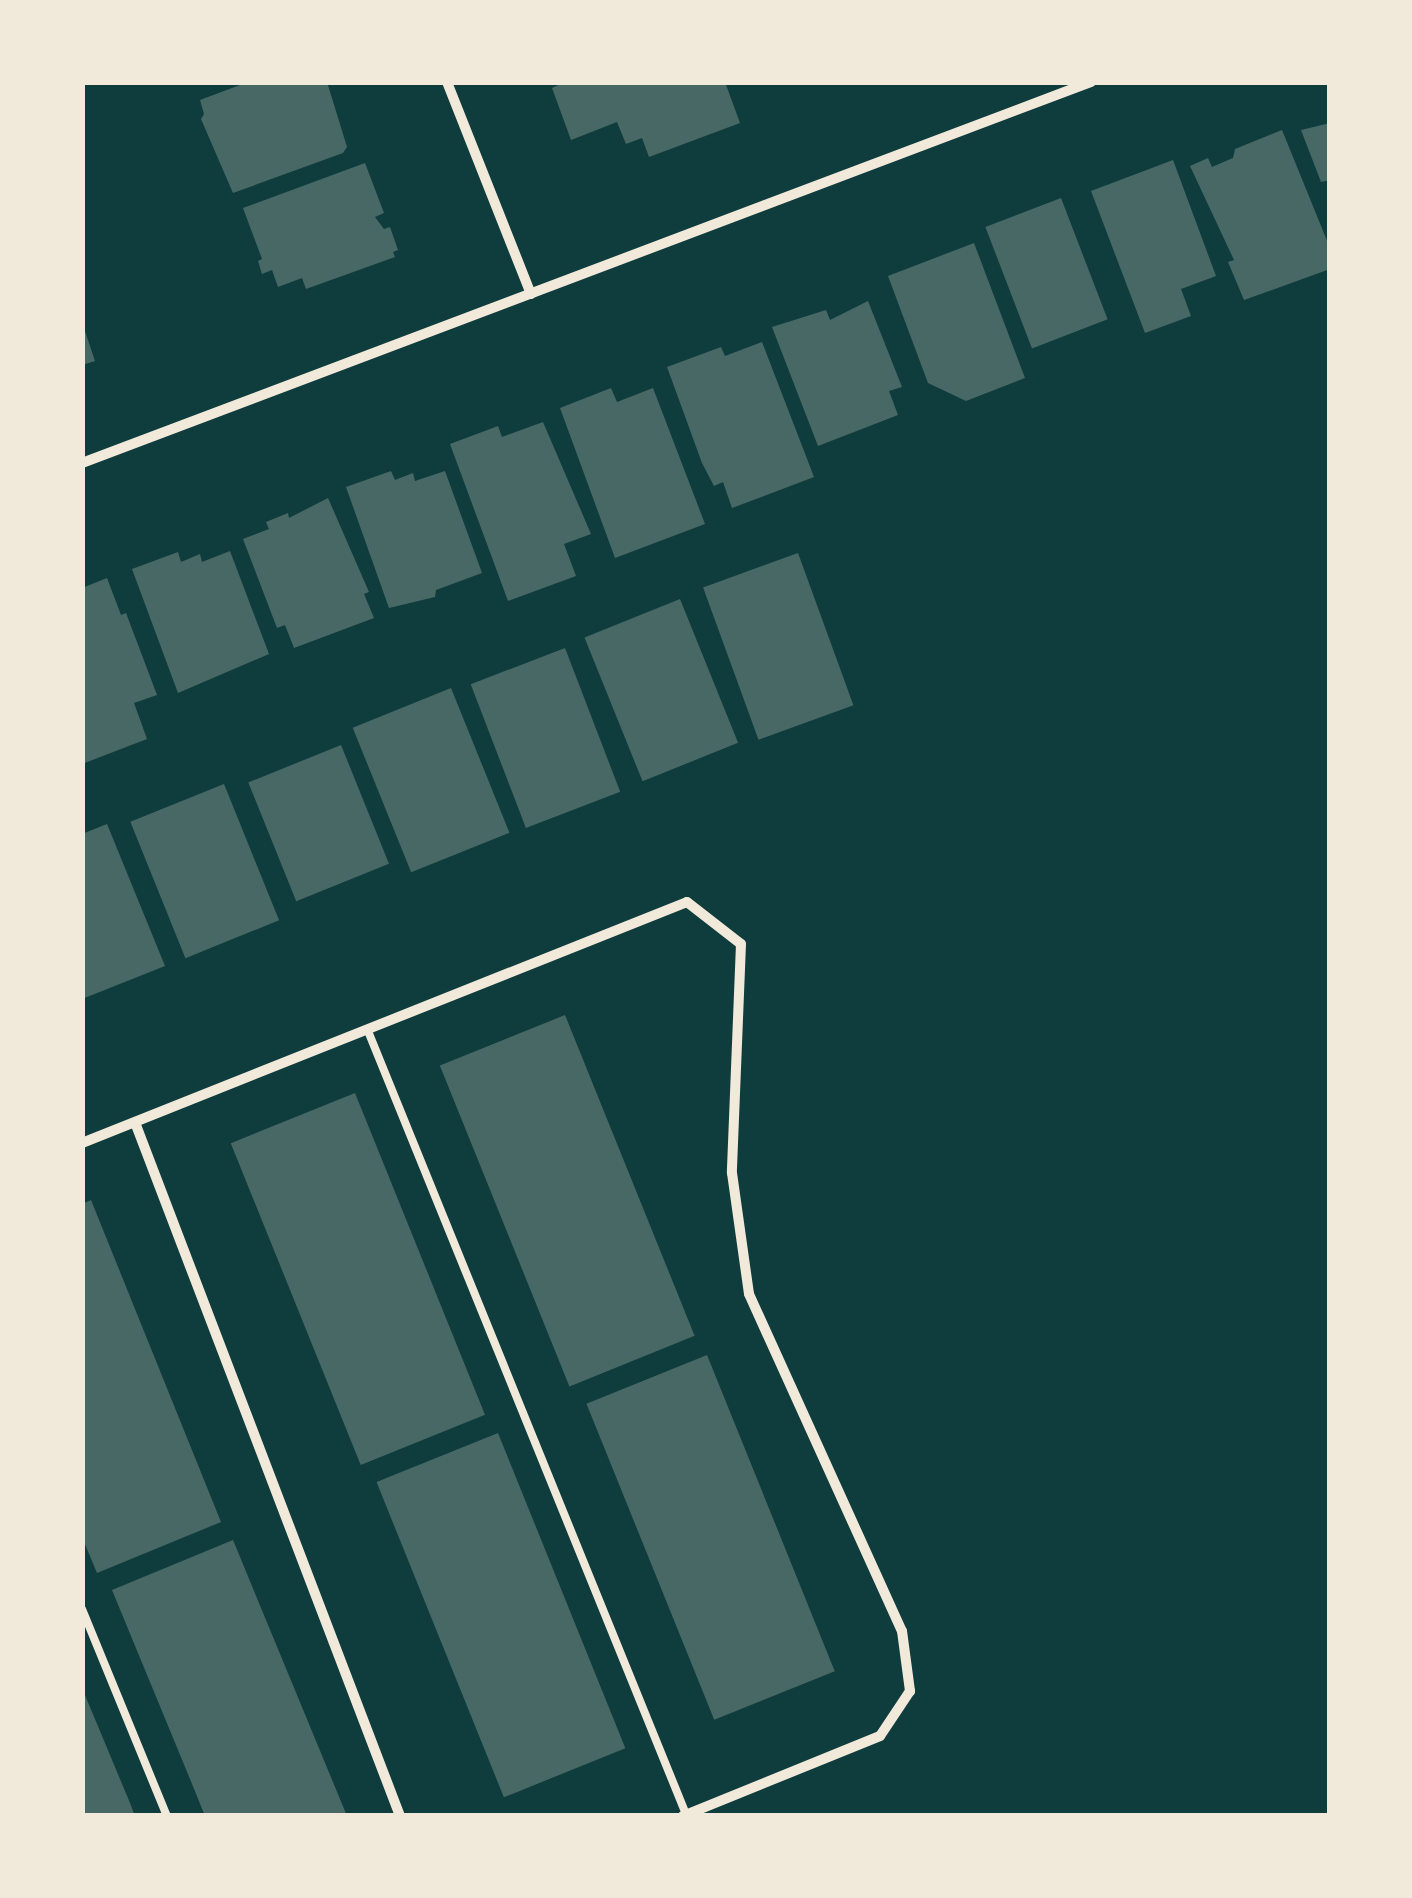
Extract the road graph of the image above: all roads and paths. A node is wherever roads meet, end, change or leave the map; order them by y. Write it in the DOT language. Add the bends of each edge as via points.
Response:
graph roads {
  1 [pos="447,82"];
  2 [pos="1091,82"];
  3 [pos="531,294"];
  4 [pos="82,464"];
  5 [pos="368,1031"];
  6 [pos="136,1125"];
  7 [pos="82,1143"];
  8 [pos="82,1609"];
  9 [pos="684,1815"];
  10 [pos="167,1816"];
  11 [pos="400,1816"];
  1 -- 3 [label="street"];
  2 -- 3 [label="street"];
  3 -- 4 [label="street"];
  5 -- 6 [label="street"];
  5 -- 9 [label="lane"];
  5 -- 9 [label="street" via="687,902 741,944 732,1172 749,1294 902,1631 910,1692 880,1736"];
  6 -- 7 [label="street"];
  6 -- 11 [label="street"];
  8 -- 10 [label="lane"];
}
